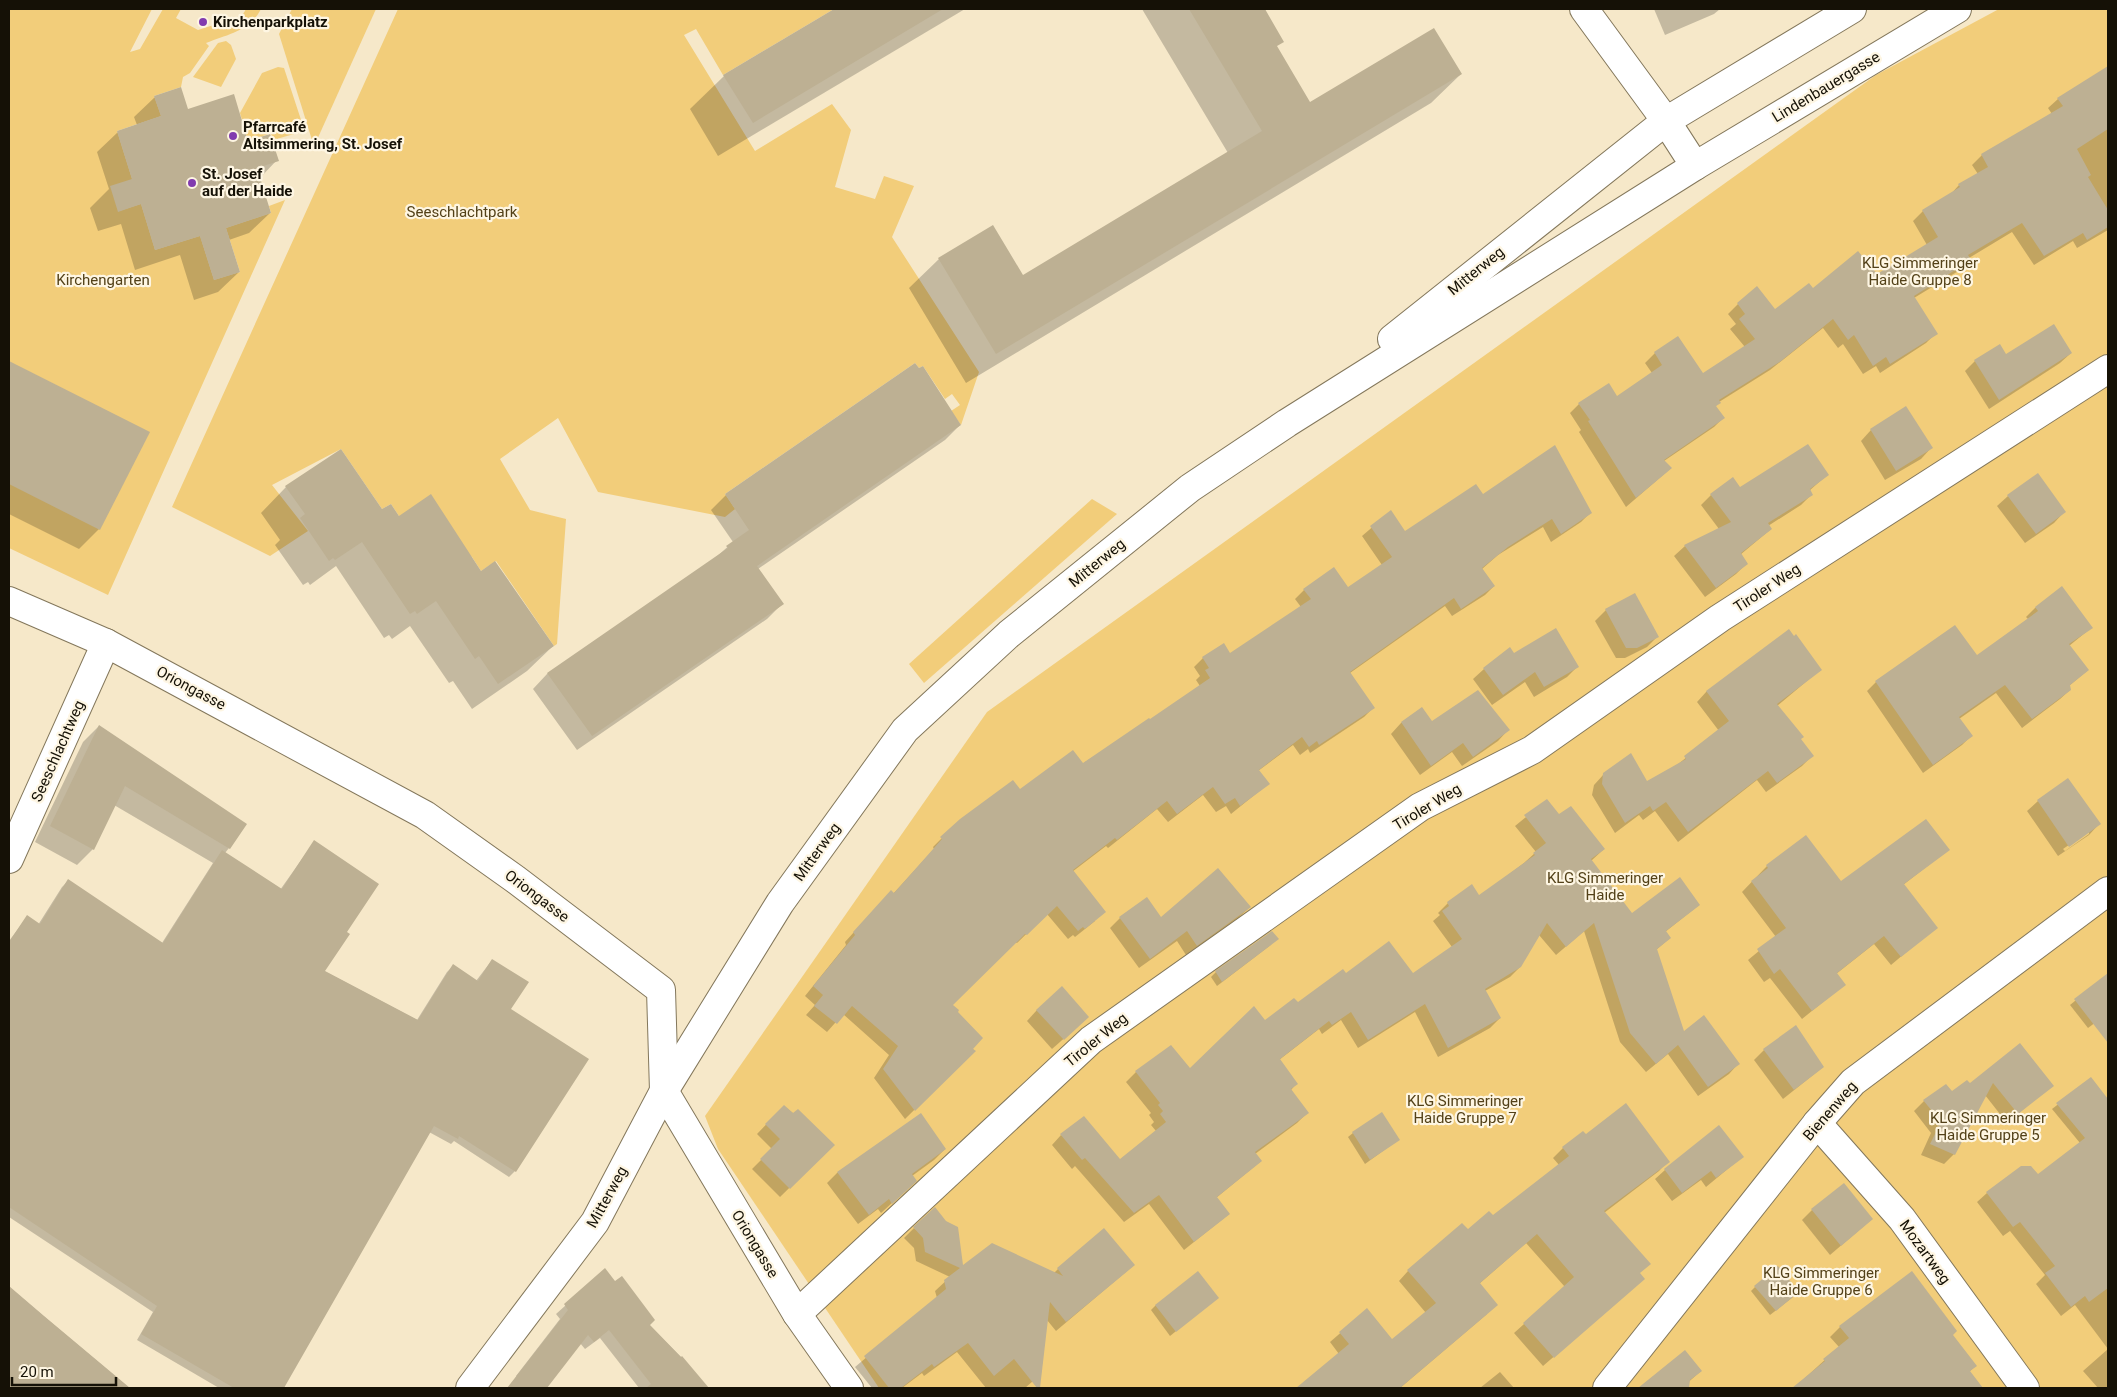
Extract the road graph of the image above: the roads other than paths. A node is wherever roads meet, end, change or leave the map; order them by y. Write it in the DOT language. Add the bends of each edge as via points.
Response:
graph roads {
  1 [pos="1584,9"];
  2 [pos="1852,9"];
  3 [pos="1957,9"];
  4 [pos="1666,120"];
  5 [pos="1695,166"];
  6 [pos="2108,369"];
  7 [pos="1287,423"];
  8 [pos="9,601"];
  9 [pos="106,643"];
  10 [pos="9,859"];
  11 [pos="2108,891"];
  12 [pos="664,1091"];
  13 [pos="1817,1123"];
  14 [pos="797,1314"];
  15 [pos="470,1388"];
  16 [pos="849,1388"];
  17 [pos="1607,1388"];
  18 [pos="2025,1388"];
  1 -- 4 [label="street"];
  2 -- 4 [label="street"];
  3 -- 5 [label="street, Lindenbauergasse"];
  4 -- 5 [label="street"];
  4 -- 7 [label="street, Mitterweg"];
  5 -- 7 [label="street, Mitterweg"];
  6 -- 14 [label="street, Tiroler Weg" via="1720,618 1532,750 1420,807 1091,1040"];
  7 -- 12 [label="street, Mitterweg" via="1183,493 1009,634 905,730 780,903"];
  8 -- 9 [label="street, Oriongasse"];
  9 -- 10 [label="street, Seeschlachtweg"];
  9 -- 12 [label="street, Oriongasse" via="425,815 661,990"];
  11 -- 13 [label="street, Bienenweg" via="1853,1082"];
  12 -- 14 [label="street, Oriongasse"];
  12 -- 15 [label="street, Mitterweg" via="595,1222"];
  13 -- 17 [label="street, Bienenweg"];
  13 -- 18 [label="street, Mozartweg" via="1902,1219"];
  14 -- 16 [label="street, Oriongasse"];
}
